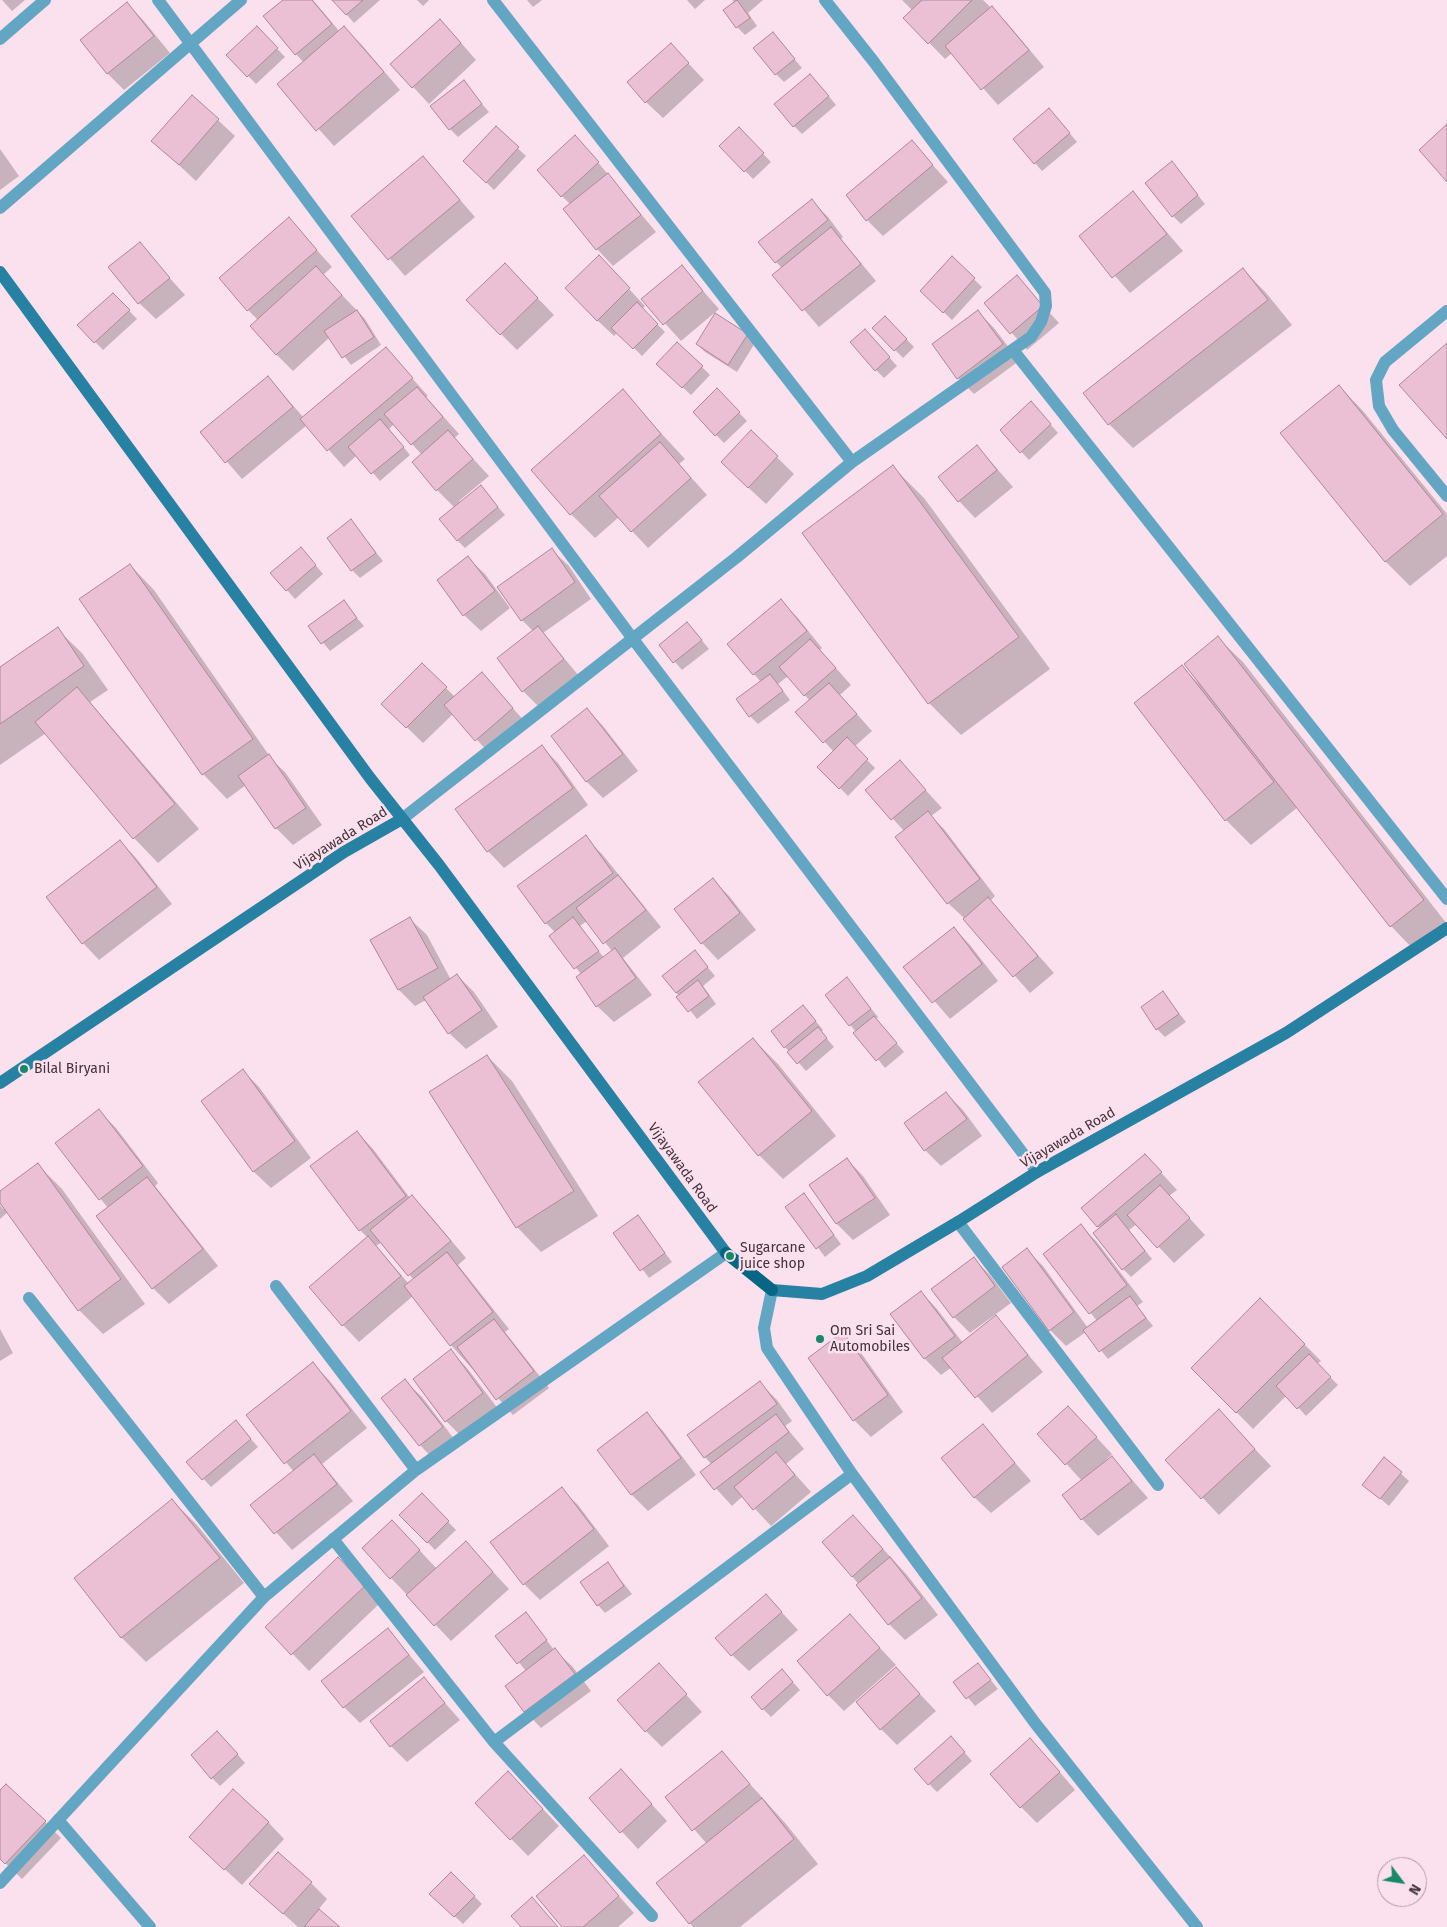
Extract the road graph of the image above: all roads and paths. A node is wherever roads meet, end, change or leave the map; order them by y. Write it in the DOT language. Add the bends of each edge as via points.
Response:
graph roads {
  1 [pos="45,0"];
  2 [pos="158,0"];
  3 [pos="241,0"];
  4 [pos="493,0"];
  5 [pos="825,0"];
  6 [pos="0,39"];
  7 [pos="191,43"];
  8 [pos="0,208"];
  9 [pos="0,272"];
  10 [pos="1447,311"];
  11 [pos="1013,350"];
  12 [pos="852,462"];
  13 [pos="1447,496"];
  14 [pos="633,639"];
  15 [pos="402,818"];
  16 [pos="1447,899"];
  17 [pos="1447,928"];
  18 [pos="0,1083"];
  19 [pos="1038,1172"];
  20 [pos="958,1222"];
  21 [pos="726,1253"];
  22 [pos="276,1286"];
  23 [pos="772,1290"];
  24 [pos="29,1298"];
  25 [pos="416,1470"];
  26 [pos="852,1474"];
  27 [pos="1158,1484"];
  28 [pos="332,1539"];
  29 [pos="264,1597"];
  30 [pos="494,1742"];
  31 [pos="58,1820"];
  32 [pos="0,1883"];
  33 [pos="652,1916"];
  34 [pos="150,1927"];
  35 [pos="1197,1927"];
  1 -- 6 [label="street"];
  2 -- 7 [label="street"];
  3 -- 7 [label="street"];
  4 -- 12 [label="street"];
  5 -- 11 [label="street" via="1045,293 1042,322 1031,338"];
  7 -- 8 [label="street"];
  7 -- 14 [label="street"];
  9 -- 15 [label="main road"];
  10 -- 13 [label="street" via="1385,362 1376,380 1379,406"];
  11 -- 12 [label="street"];
  11 -- 16 [label="street"];
  12 -- 14 [label="street"];
  14 -- 15 [label="street"];
  14 -- 19 [label="street"];
  15 -- 18 [label="main road, Vijayawada Road" via="344,852"];
  15 -- 21 [label="main road, Vijayawada Road"];
  17 -- 19 [label="main road, Vijayawada Road" via="1286,1033"];
  19 -- 20 [label="main road, Vijayawada Road"];
  20 -- 23 [label="main road, Vijayawada Road" via="867,1276 822,1294"];
  20 -- 27 [label="street"];
  21 -- 23 [label="main road, Vijayawada Road"];
  21 -- 25 [label="street"];
  22 -- 25 [label="street"];
  23 -- 26 [label="street" via="764,1328 767,1348"];
  24 -- 29 [label="street"];
  25 -- 28 [label="street"];
  26 -- 30 [label="street"];
  26 -- 35 [label="street" via="1035,1724"];
  28 -- 29 [label="street"];
  28 -- 30 [label="street"];
  29 -- 31 [label="street"];
  30 -- 33 [label="street"];
  31 -- 32 [label="street"];
  31 -- 34 [label="street"];
}
